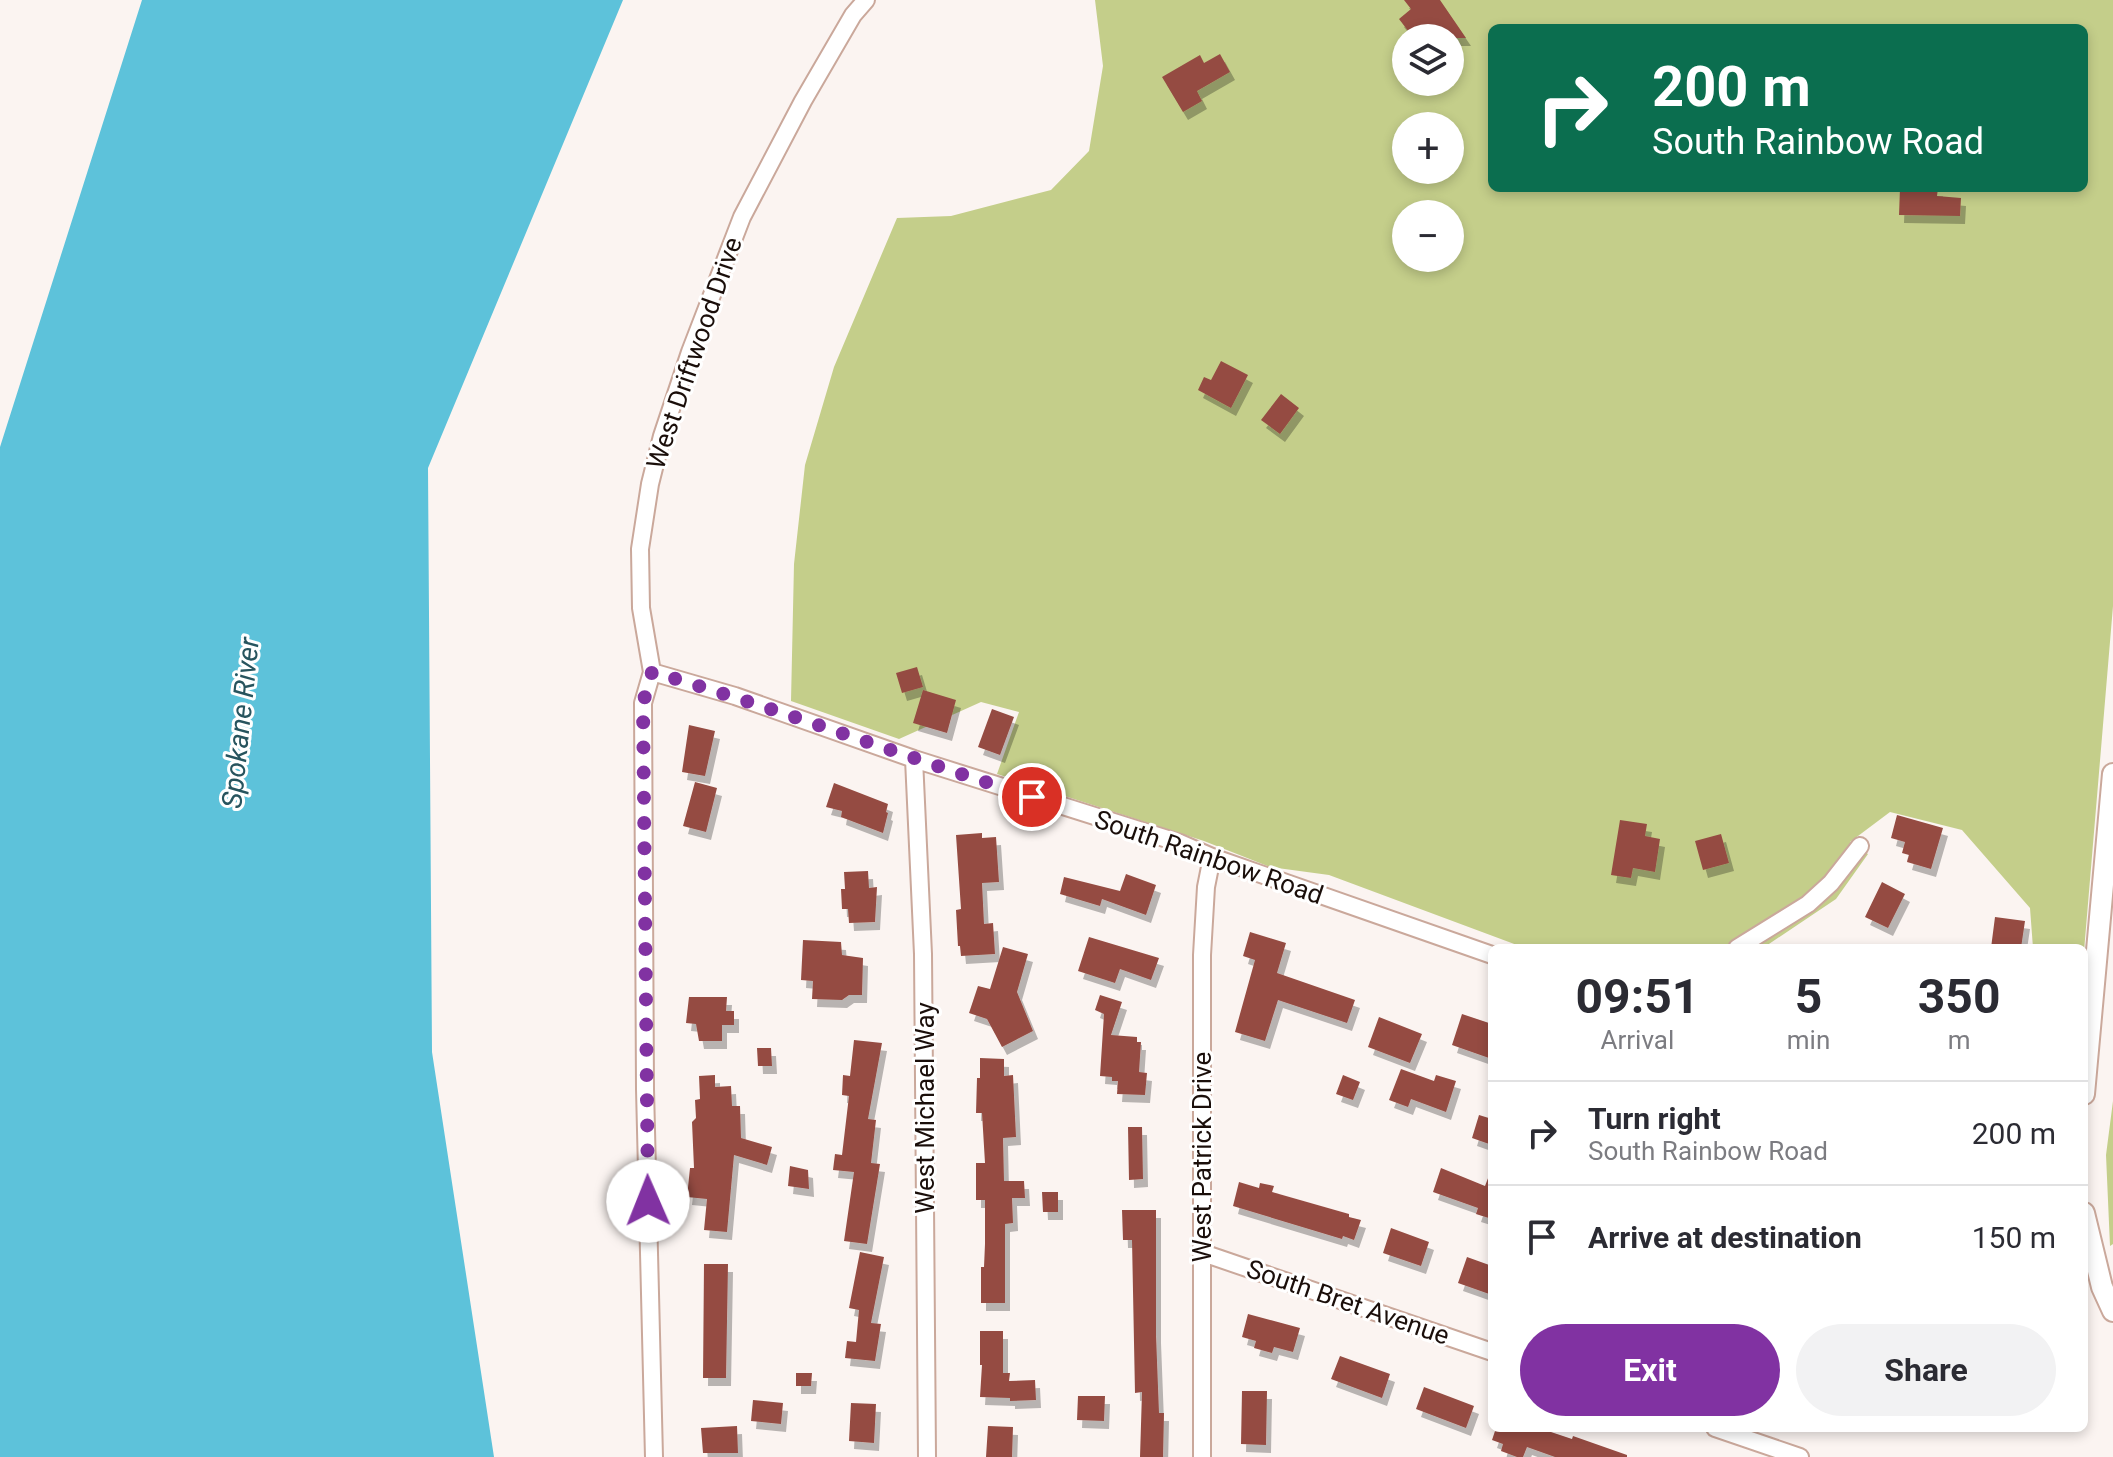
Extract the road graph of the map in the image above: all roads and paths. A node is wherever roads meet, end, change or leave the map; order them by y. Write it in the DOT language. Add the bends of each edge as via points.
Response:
graph roads {
  1 [pos="866,0"];
  2 [pos="652,672"];
  3 [pos="914,759"];
  4 [pos="2113,774"];
  5 [pos="1860,846"];
  6 [pos="1212,857"];
  7 [pos="1743,944"];
  8 [pos="1488,954"];
  9 [pos="2088,1050"];
  10 [pos="2088,1229"];
  11 [pos="1203,1253"];
  12 [pos="2113,1311"];
  13 [pos="1488,1351"];
  14 [pos="1727,1432"];
  15 [pos="654,1457"];
  16 [pos="927,1457"];
  17 [pos="1202,1457"];
  18 [pos="1800,1457"];
  1 -- 2 [label="street, West Driftwood Drive" via="803,101 742,217 662,436 640,549 641,608"];
  2 -- 3 [label="street, South Rainbow Road"];
  2 -- 15 [label="street, West Driftwood Drive" via="643,718"];
  3 -- 6 [label="street, South Rainbow Road"];
  3 -- 16 [label="street, West Michael Way" via="923,954"];
  4 -- 9 [label="street"];
  5 -- 7 [label="street" via="1808,904"];
  6 -- 8 [label="street, South Rainbow Road"];
  6 -- 11 [label="street, West Patrick Drive" via="1202,955"];
  10 -- 12 [label="street"];
  11 -- 13 [label="street, South Bret Avenue"];
  11 -- 17 [label="street, West Patrick Drive"];
  14 -- 18 [label="street"];
}
